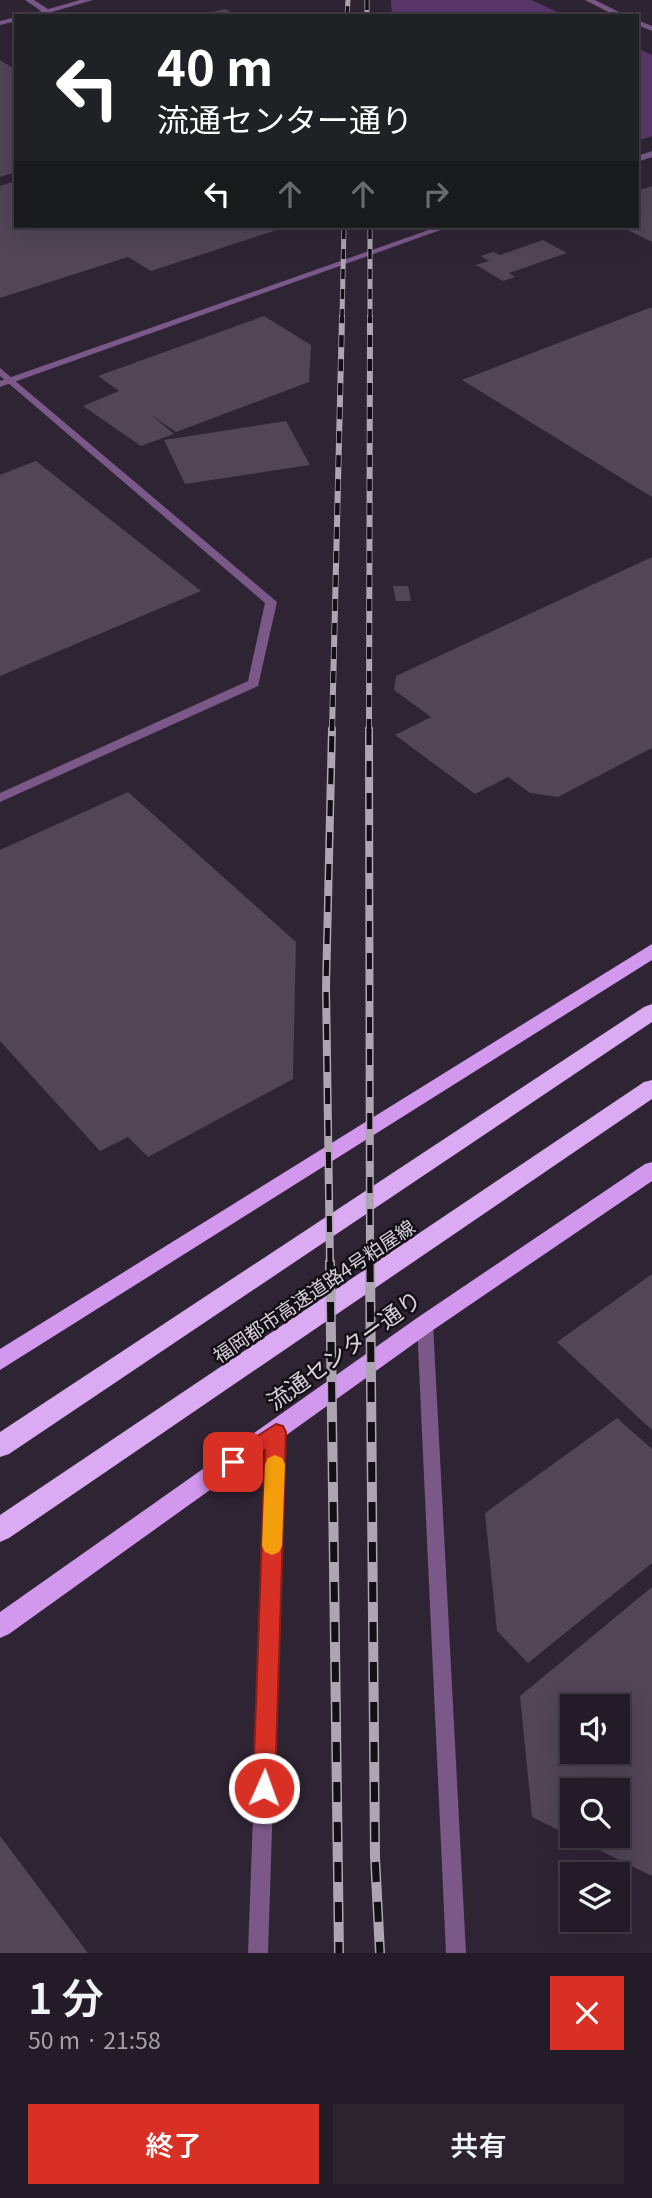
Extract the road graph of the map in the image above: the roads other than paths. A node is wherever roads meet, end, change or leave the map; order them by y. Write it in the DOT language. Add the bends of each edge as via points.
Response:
graph roads {
  1 [pos="29,0"];
  2 [pos="89,0"];
  3 [pos="589,0"];
  4 [pos="47,11"];
  5 [pos="36,14"];
  6 [pos="620,14"];
  7 [pos="442,228"];
  8 [pos="0,371"];
  9 [pos="6,382"];
  10 [pos="0,798"];
  11 [pos="652,951"];
  12 [pos="652,1012"];
  13 [pos="652,1088"];
  14 [pos="652,1170"];
  15 [pos="425,1324"];
  16 [pos="0,1361"];
  17 [pos="276,1432"];
  18 [pos="0,1446"];
  19 [pos="0,1530"];
  20 [pos="0,1626"];
  21 [pos="258,1953"];
  22 [pos="456,1953"];
  1 -- 4 [label="street"];
  2 -- 4 [label="street"];
  3 -- 6 [label="street"];
  4 -- 5 [label="street"];
  7 -- 9 [label="street"];
  8 -- 9 [label="street"];
  9 -- 10 [label="street" via="271,602 254,683"];
  11 -- 16 [label="highway"];
  12 -- 18 [label="highway"];
  13 -- 19 [label="highway, 福岡都市高速道路4号粕屋線"];
  14 -- 15 [label="highway, 流通センター通り"];
  15 -- 17 [label="highway, 流通センター通り"];
  15 -- 22 [label="street"];
  17 -- 20 [label="highway, 流通センター通り"];
  17 -- 21 [label="street"];
}
